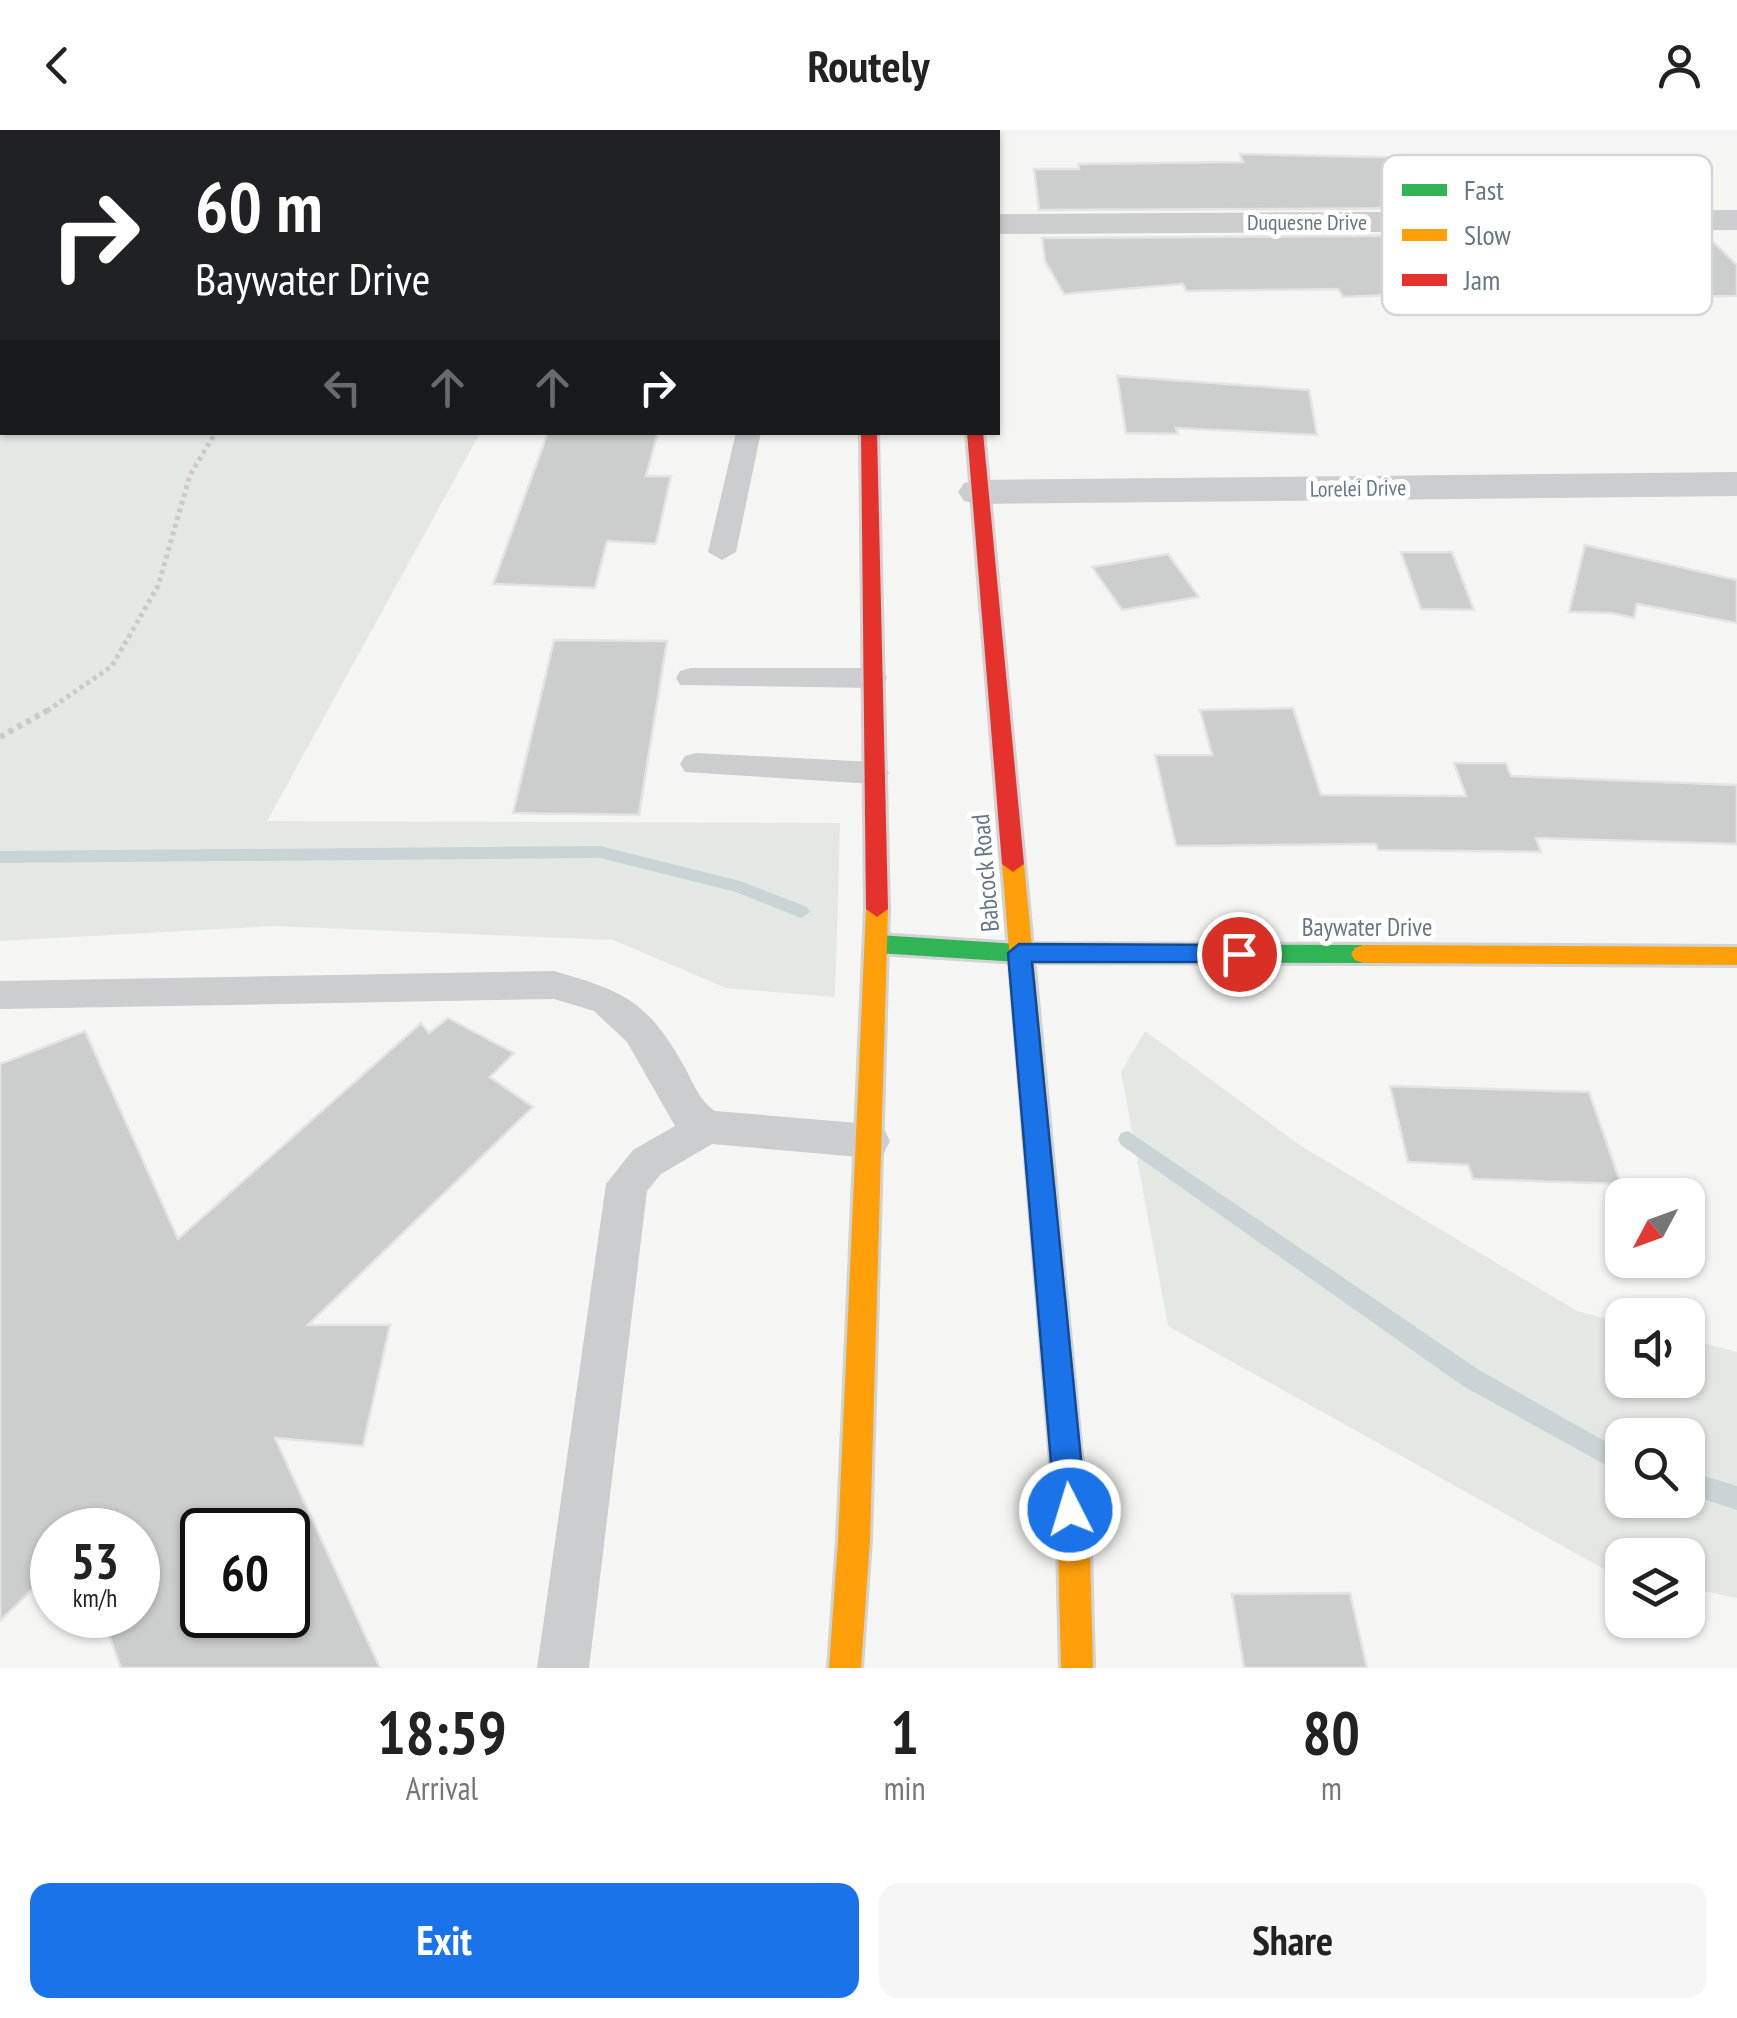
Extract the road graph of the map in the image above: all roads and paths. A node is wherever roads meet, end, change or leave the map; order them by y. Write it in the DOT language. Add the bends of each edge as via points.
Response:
graph roads {
  1 [pos="1712,220"];
  2 [pos="1737,220"];
  3 [pos="1382,222"];
  4 [pos="1000,224"];
  5 [pos="214,435"];
  6 [pos="748,435"];
  7 [pos="870,435"];
  8 [pos="976,435"];
  9 [pos="1737,484"];
  10 [pos="979,492"];
  11 [pos="722,552"];
  12 [pos="691,678"];
  13 [pos="872,678"];
  14 [pos="0,737"];
  15 [pos="696,764"];
  16 [pos="874,773"];
  17 [pos="878,944"];
  18 [pos="1019,953"];
  19 [pos="1737,956"];
  20 [pos="0,995"];
  21 [pos="707,1127"];
  22 [pos="870,1141"];
  23 [pos="563,1668"];
  24 [pos="845,1668"];
  25 [pos="1077,1668"];
  1 -- 2 [label="street, Duquesne Drive"];
  3 -- 4 [label="street, Duquesne Drive"];
  5 -- 14 [label="path" via="190,475 158,586 112,666 30,724"];
  6 -- 11 [label="lane"];
  7 -- 13 [label="main road"];
  8 -- 10 [label="main road, Babcock Road"];
  9 -- 10 [label="street, Lorelei Drive"];
  10 -- 18 [label="main road, Babcock Road"];
  12 -- 13 [label="lane"];
  13 -- 16 [label="main road"];
  15 -- 16 [label="lane"];
  16 -- 17 [label="main road"];
  17 -- 18 [label="main road, Baywater Drive"];
  17 -- 22 [label="main road"];
  18 -- 19 [label="main road, Baywater Drive"];
  18 -- 25 [label="main road, Babcock Road" via="1074,1548"];
  20 -- 21 [label="lane" via="554,985 607,1001 640,1031 686,1112"];
  21 -- 22 [label="lane"];
  21 -- 23 [label="lane" via="647,1162 627,1184"];
  22 -- 24 [label="main road"];
}
